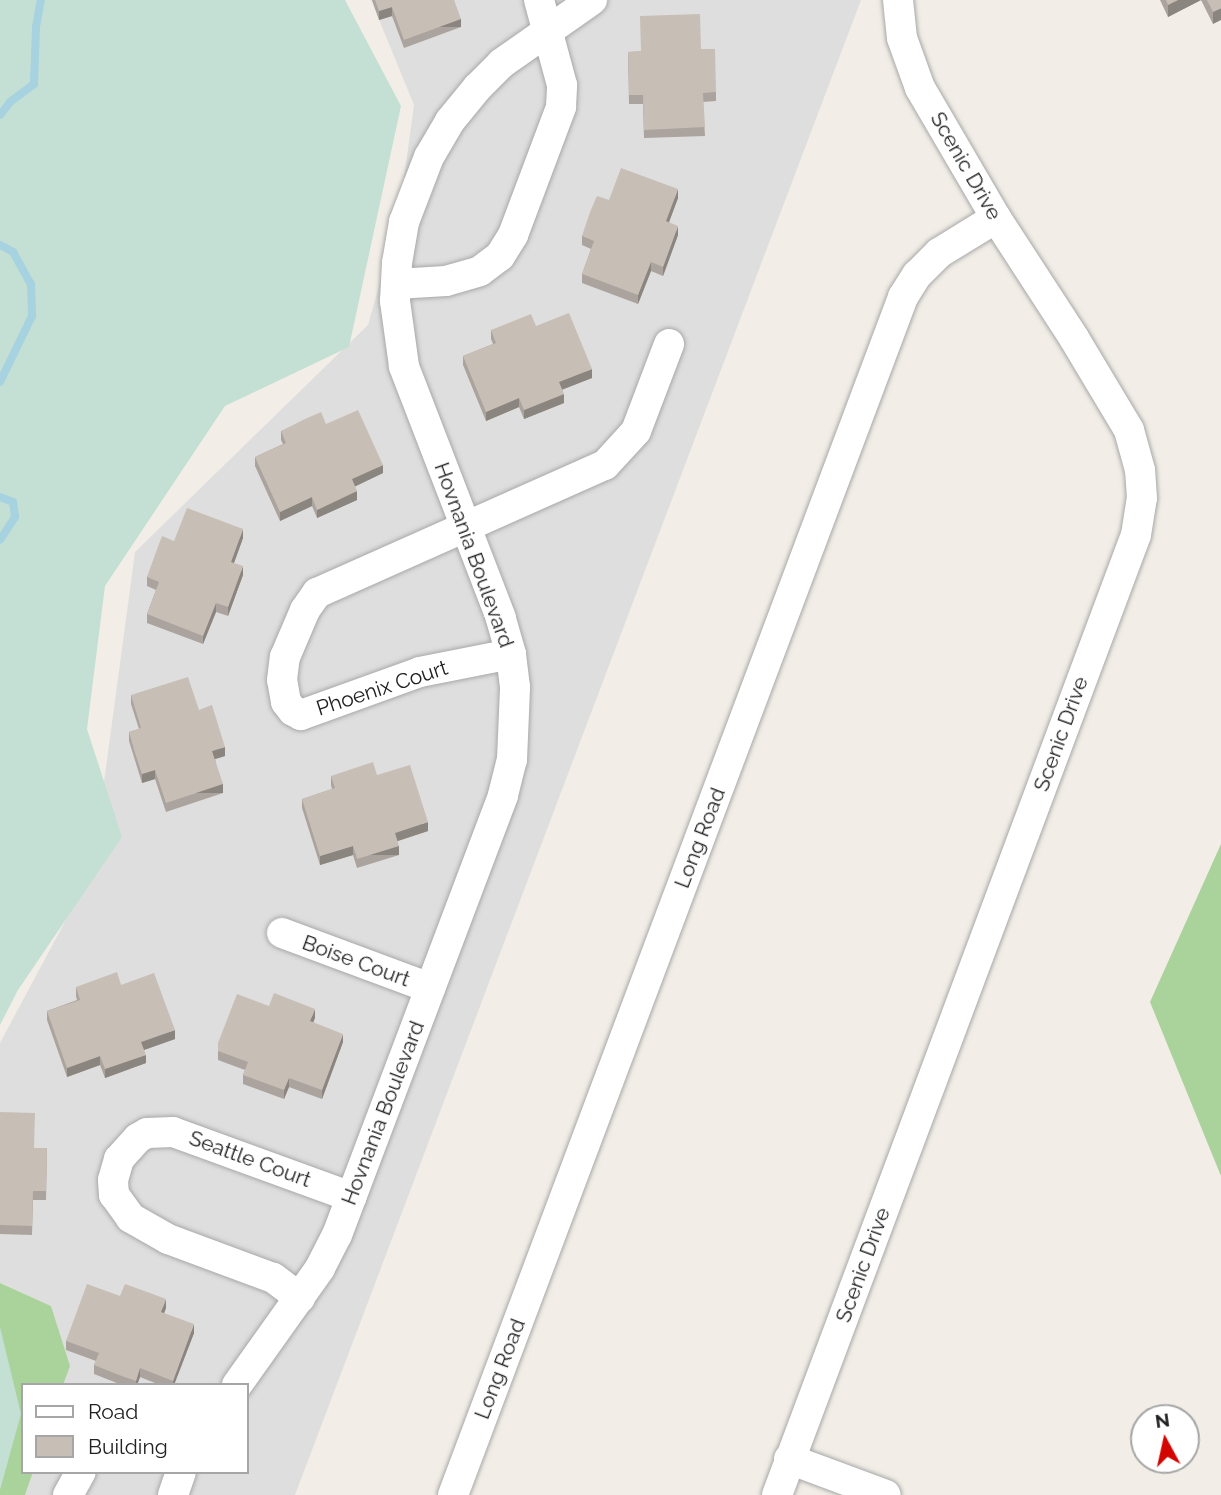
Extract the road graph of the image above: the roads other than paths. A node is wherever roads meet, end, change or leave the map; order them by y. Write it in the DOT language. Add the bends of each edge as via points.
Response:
graph roads {
  1 [pos="539,0"];
  2 [pos="592,0"];
  3 [pos="898,0"];
  4 [pos="549,28"];
  5 [pos="996,218"];
  6 [pos="396,284"];
  7 [pos="669,344"];
  8 [pos="465,525"];
  9 [pos="511,654"];
  10 [pos="282,933"];
  11 [pos="430,988"];
  12 [pos="352,1197"];
  13 [pos="300,1298"];
  14 [pos="238,1383"];
  15 [pos="789,1459"];
  16 [pos="80,1474"];
  17 [pos="68,1495"];
  18 [pos="453,1495"];
  19 [pos="777,1495"];
  20 [pos="886,1495"];
  1 -- 4 [label="street"];
  2 -- 4 [label="street, Hovnania Boulevard"];
  3 -- 5 [label="street, Scenic Drive" via="902,38 920,88"];
  4 -- 6 [label="street, Hovnania Boulevard" via="502,63 450,121 429,157 404,222"];
  4 -- 6 [label="street" via="562,85 561,107 513,235 500,256 480,271 446,282"];
  5 -- 15 [label="street, Scenic Drive" via="1129,430 1140,470 1140,518"];
  5 -- 18 [label="street, Long Road" via="939,253 902,297"];
  6 -- 8 [label="street, Hovnania Boulevard" via="404,366"];
  7 -- 8 [label="street" via="636,431 605,465"];
  8 -- 9 [label="street, Hovnania Boulevard"];
  8 -- 9 [label="street, Phoenix Court" via="317,593 285,657 282,680 286,702 301,715 419,672"];
  9 -- 11 [label="street, Hovnania Boulevard" via="516,722 512,760"];
  10 -- 11 [label="street, Boise Court"];
  11 -- 12 [label="street, Hovnania Boulevard"];
  12 -- 13 [label="street, Hovnania Boulevard" via="337,1235"];
  12 -- 13 [label="street, Seattle Court" via="173,1132 147,1133 131,1143 119,1159 114,1195 131,1218 168,1239 273,1278"];
  13 -- 14 [label="street, Hovnania Boulevard"];
  15 -- 19 [label="street, Scenic Drive"];
  15 -- 20 [label="street"];
  16 -- 17 [label="street"];
}
